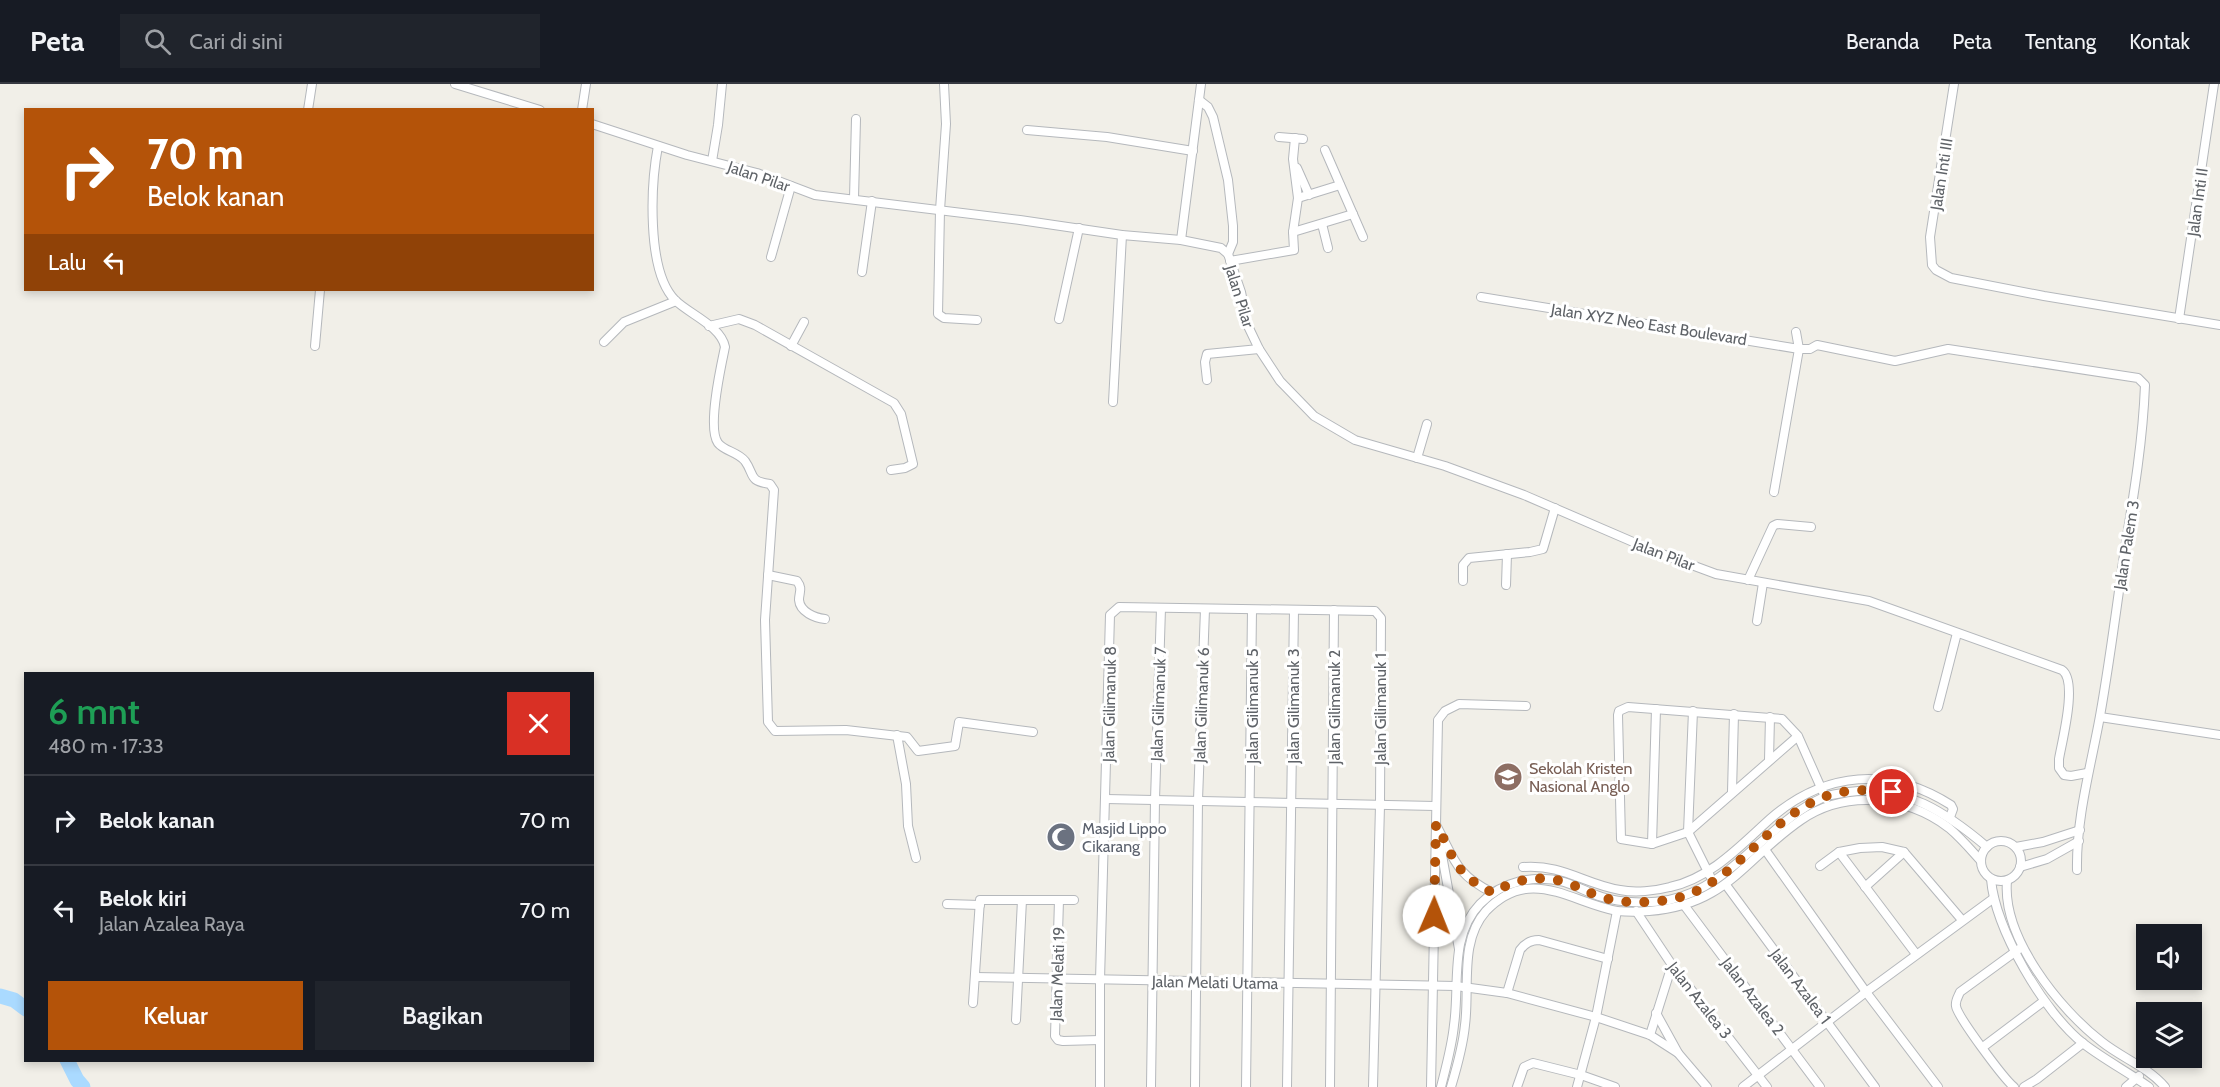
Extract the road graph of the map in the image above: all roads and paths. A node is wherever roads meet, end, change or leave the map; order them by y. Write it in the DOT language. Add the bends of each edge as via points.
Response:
graph roads {
  1 [pos="312,84"];
  2 [pos="455,84"];
  3 [pos="586,84"];
  4 [pos="722,84"];
  5 [pos="944,84"];
  6 [pos="1201,84"];
  7 [pos="1954,84"];
  8 [pos="2214,84"];
  9 [pos="1199,100"];
  10 [pos="514,106"];
  11 [pos="308,108"];
  12 [pos="582,108"];
  13 [pos="856,119"];
  14 [pos="594,125"];
  15 [pos="1027,130"];
  16 [pos="1279,137"];
  17 [pos="658,146"];
  18 [pos="1325,150"];
  19 [pos="1193,151"];
  20 [pos="1293,159"];
  21 [pos="712,161"];
  22 [pos="1340,185"];
  23 [pos="791,186"];
  24 [pos="1309,195"];
  25 [pos="854,198"];
  26 [pos="1298,198"];
  27 [pos="873,201"];
  28 [pos="940,210"];
  29 [pos="1353,214"];
  30 [pos="1322,224"];
  31 [pos="1079,228"];
  32 [pos="1293,232"];
  33 [pos="1122,236"];
  34 [pos="1363,237"];
  35 [pos="1181,240"];
  36 [pos="1328,248"];
  37 [pos="771,257"];
  38 [pos="1228,257"];
  39 [pos="862,272"];
  40 [pos="320,291"];
  41 [pos="1481,297"];
  42 [pos="676,301"];
  43 [pos="1059,319"];
  44 [pos="2179,319"];
  45 [pos="977,320"];
  46 [pos="804,322"];
  47 [pos="2220,325"];
  48 [pos="709,326"];
  49 [pos="1796,332"];
  50 [pos="604,342"];
  51 [pos="315,346"];
  52 [pos="791,346"];
  53 [pos="1799,349"];
  54 [pos="1259,350"];
  55 [pos="2135,376"];
  56 [pos="1207,380"];
  57 [pos="1113,402"];
  58 [pos="1426,424"];
  59 [pos="1418,458"];
  60 [pos="891,470"];
  61 [pos="1774,492"];
  62 [pos="1555,508"];
  63 [pos="1811,527"];
  64 [pos="1507,554"];
  65 [pos="768,575"];
  66 [pos="1748,580"];
  67 [pos="1463,581"];
  68 [pos="1763,583"];
  69 [pos="1506,585"];
  70 [pos="1161,608"];
  71 [pos="1205,609"];
  72 [pos="1252,610"];
  73 [pos="1294,610"];
  74 [pos="1334,610"];
  75 [pos="825,619"];
  76 [pos="1757,621"];
  77 [pos="1957,633"];
  78 [pos="1526,706"];
  79 [pos="1938,707"];
  80 [pos="1656,709"];
  81 [pos="1693,711"];
  82 [pos="1734,714"];
  83 [pos="1770,717"];
  84 [pos="2100,717"];
  85 [pos="1032,732"];
  86 [pos="897,735"];
  87 [pos="1798,735"];
  88 [pos="2220,735"];
  89 [pos="1769,760"];
  90 [pos="2087,773"];
  91 [pos="1732,792"];
  92 [pos="1823,792"];
  93 [pos="1106,799"];
  94 [pos="1155,800"];
  95 [pos="1198,800"];
  96 [pos="1251,802"];
  97 [pos="1293,803"];
  98 [pos="1334,804"];
  99 [pos="1380,805"];
  100 [pos="1830,805"];
  101 [pos="1435,806"];
  102 [pos="1950,817"];
  103 [pos="1436,824"];
  104 [pos="2080,830"];
  105 [pos="1688,832"];
  106 [pos="2079,841"];
  107 [pos="1652,844"];
  108 [pos="1987,846"];
  109 [pos="2016,847"];
  110 [pos="1766,850"];
  111 [pos="1839,852"];
  112 [pos="1904,852"];
  113 [pos="916,858"];
  114 [pos="1981,861"];
  115 [pos="1820,866"];
  116 [pos="2020,867"];
  117 [pos="2077,870"];
  118 [pos="1708,872"];
  119 [pos="1531,879"];
  120 [pos="1991,879"];
  121 [pos="2007,881"];
  122 [pos="1713,882"];
  123 [pos="1726,885"];
  124 [pos="1865,887"];
  125 [pos="1621,890"];
  126 [pos="1493,893"];
  127 [pos="1994,898"];
  128 [pos="1022,900"];
  129 [pos="1059,900"];
  130 [pos="1074,900"];
  131 [pos="1619,901"];
  132 [pos="980,902"];
  133 [pos="947,904"];
  134 [pos="1684,905"];
  135 [pos="1617,911"];
  136 [pos="1636,911"];
  137 [pos="1962,920"];
  138 [pos="2023,946"];
  139 [pos="1459,949"];
  140 [pos="2015,952"];
  141 [pos="1916,954"];
  142 [pos="1608,960"];
  143 [pos="1672,964"];
  144 [pos="975,977"];
  145 [pos="1018,978"];
  146 [pos="1056,978"];
  147 [pos="1100,980"];
  148 [pos="1153,981"];
  149 [pos="1196,981"];
  150 [pos="1249,982"];
  151 [pos="1290,983"];
  152 [pos="1332,983"];
  153 [pos="1376,984"];
  154 [pos="1432,985"];
  155 [pos="1456,986"];
  156 [pos="1467,988"];
  157 [pos="1866,992"];
  158 [pos="1507,993"];
  159 [pos="2044,1001"];
  160 [pos="973,1003"];
  161 [pos="1656,1013"];
  162 [pos="1596,1017"];
  163 [pos="1016,1020"];
  164 [pos="1827,1021"];
  165 [pos="1650,1035"];
  166 [pos="1100,1040"];
  167 [pos="2083,1043"];
  168 [pos="1792,1047"];
  169 [pos="1983,1047"];
  170 [pos="1678,1053"];
  171 [pos="2146,1070"];
  172 [pos="1581,1075"];
  173 [pos="1758,1075"];
  174 [pos="2137,1079"];
  175 [pos="1100,1087"];
  176 [pos="1151,1087"];
  177 [pos="1195,1087"];
  178 [pos="1246,1087"];
  179 [pos="1287,1087"];
  180 [pos="1330,1087"];
  181 [pos="1373,1087"];
  182 [pos="1431,1087"];
  183 [pos="1441,1087"];
  184 [pos="1451,1087"];
  185 [pos="1517,1087"];
  186 [pos="1577,1087"];
  187 [pos="1615,1087"];
  188 [pos="1707,1087"];
  189 [pos="1743,1087"];
  190 [pos="1767,1087"];
  191 [pos="1820,1087"];
  192 [pos="1875,1087"];
  193 [pos="1938,1087"];
  194 [pos="2014,1087"];
  195 [pos="2024,1087"];
  196 [pos="2126,1087"];
  197 [pos="2149,1087"];
  198 [pos="2165,1087"];
  1 -- 11 [label="street"];
  2 -- 10 [label="street"];
  3 -- 12 [label="street"];
  4 -- 21 [label="street"];
  5 -- 28 [label="street" via="946,124"];
  6 -- 9 [label="street"];
  7 -- 44 [label="street, Jalan Inti III" via="1930,237 1932,265 1936,270 1951,278"];
  8 -- 44 [label="street, Jalan Inti II"];
  9 -- 19 [label="street"];
  9 -- 38 [label="street" via="1213,117 1228,180 1233,242"];
  13 -- 25 [label="street"];
  14 -- 17 [label="street, Jalan Pilar"];
  15 -- 19 [label="street" via="1107,137"];
  16 -- 20 [label="street" via="1299,139"];
  17 -- 21 [label="street, Jalan Pilar"];
  17 -- 42 [label="street" via="652,224 664,283"];
  18 -- 22 [label="street"];
  19 -- 35 [label="street"];
  20 -- 24 [label="street"];
  20 -- 26 [label="street"];
  21 -- 23 [label="street, Jalan Pilar"];
  22 -- 24 [label="street"];
  22 -- 29 [label="street"];
  23 -- 25 [label="street, Jalan Pilar" via="814,195"];
  23 -- 37 [label="street"];
  24 -- 26 [label="street"];
  25 -- 27 [label="street, Jalan Pilar"];
  26 -- 32 [label="street"];
  27 -- 28 [label="street, Jalan Pilar"];
  27 -- 39 [label="street"];
  28 -- 31 [label="street, Jalan Pilar"];
  28 -- 45 [label="street" via="938,314 944,318"];
  29 -- 30 [label="street"];
  29 -- 34 [label="street"];
  30 -- 32 [label="street"];
  30 -- 36 [label="street"];
  31 -- 33 [label="street, Jalan Pilar"];
  31 -- 43 [label="street"];
  32 -- 38 [label="street" via="1294,250"];
  33 -- 35 [label="street, Jalan Pilar"];
  33 -- 57 [label="street"];
  35 -- 38 [label="street, Jalan Pilar" via="1221,248"];
  38 -- 54 [label="street, Jalan Pilar"];
  40 -- 51 [label="street"];
  41 -- 53 [label="street, Jalan XYZ Neo East Boulevard"];
  42 -- 48 [label="street"];
  42 -- 50 [label="street" via="624,322"];
  44 -- 47 [label="street"];
  46 -- 52 [label="street"];
  48 -- 52 [label="street" via="739,319"];
  48 -- 65 [label="street" via="721,336 725,347 715,405 716,440 744,460 752,477 770,484 774,490"];
  49 -- 53 [label="street"];
  52 -- 60 [label="street" via="894,403 913,464"];
  53 -- 55 [label="street, Jalan XYZ Neo East Boulevard" via="1810,350 1817,345 1895,361 1948,349"];
  53 -- 61 [label="street"];
  54 -- 56 [label="street" via="1207,354"];
  54 -- 59 [label="street, Jalan Pilar" via="1280,381 1314,416 1354,440"];
  55 -- 84 [label="street, Jalan Palem 3" via="2145,385 2135,490"];
  58 -- 59 [label="street"];
  59 -- 62 [label="street, Jalan Pilar"];
  62 -- 64 [label="street" via="1543,549"];
  62 -- 66 [label="street, Jalan Pilar" via="1654,551 1716,574"];
  63 -- 66 [label="street" via="1773,526"];
  64 -- 67 [label="street" via="1469,558 1463,565"];
  64 -- 69 [label="street"];
  65 -- 75 [label="street" via="797,581 801,605 811,615"];
  65 -- 86 [label="street" via="765,620 771,727 778,731 846,730"];
  66 -- 68 [label="street, Jalan Pilar"];
  68 -- 76 [label="street"];
  68 -- 77 [label="street, Jalan Pilar" via="1869,600"];
  70 -- 71 [label="street"];
  70 -- 93 [label="street, Jalan Gilimanuk 8" via="1119,607 1110,615"];
  70 -- 94 [label="street, Jalan Gilimanuk 7"];
  71 -- 72 [label="street"];
  71 -- 95 [label="street, Jalan Gilimanuk 6"];
  72 -- 73 [label="street"];
  72 -- 96 [label="street, Jalan Gilimanuk 5"];
  73 -- 74 [label="street"];
  73 -- 97 [label="street, Jalan Gilimanuk 3"];
  74 -- 98 [label="street, Jalan Gilimanuk 2"];
  74 -- 99 [label="street, Jalan Gilimanuk 1" via="1375,611 1381,618"];
  77 -- 79 [label="street"];
  77 -- 90 [label="street, Jalan Pilar" via="2065,672 2069,703 2059,768 2068,776"];
  78 -- 101 [label="street" via="1459,704 1445,711 1438,720"];
  80 -- 81 [label="street"];
  80 -- 107 [label="street"];
  80 -- 107 [label="street" via="1628,707 1619,711 1619,835 1624,841"];
  81 -- 82 [label="street"];
  81 -- 105 [label="street"];
  82 -- 83 [label="street"];
  82 -- 91 [label="street"];
  83 -- 87 [label="street" via="1787,722"];
  83 -- 89 [label="street"];
  84 -- 88 [label="street"];
  84 -- 90 [label="street"];
  85 -- 86 [label="street" via="959,722 955,746 918,751 909,738"];
  86 -- 113 [label="street" via="906,784 908,826"];
  87 -- 89 [label="street"];
  87 -- 92 [label="street"];
  89 -- 91 [label="street"];
  90 -- 104 [label="street"];
  91 -- 105 [label="street"];
  92 -- 100 [label="street"];
  92 -- 102 [label="street" via="1892,792 1921,801"];
  92 -- 102 [label="street" via="1855,780 1904,782 1951,805"];
  92 -- 118 [label="street" via="1794,800"];
  92 -- 122 [label="street"];
  93 -- 94 [label="street"];
  93 -- 147 [label="street, Jalan Gilimanuk 8"];
  94 -- 95 [label="street"];
  94 -- 148 [label="street, Jalan Gilimanuk 7"];
  95 -- 96 [label="street"];
  95 -- 149 [label="street, Jalan Gilimanuk 6"];
  96 -- 97 [label="street"];
  96 -- 150 [label="street, Jalan Gilimanuk 5"];
  97 -- 98 [label="street"];
  97 -- 151 [label="street, Jalan Gilimanuk 3"];
  98 -- 99 [label="street"];
  98 -- 152 [label="street, Jalan Gilimanuk 2"];
  99 -- 101 [label="street"];
  99 -- 153 [label="street, Jalan Gilimanuk 1"];
  100 -- 110 [label="street" via="1803,819"];
  100 -- 114 [label="street" via="1867,800 1907,805 1948,827"];
  101 -- 103 [label="street"];
  102 -- 108 [label="street"];
  103 -- 126 [label="street" via="1457,867 1472,882"];
  103 -- 139 [label="street"];
  103 -- 154 [label="street"];
  104 -- 106 [label="street"];
  104 -- 109 [label="street"];
  105 -- 107 [label="street"];
  105 -- 118 [label="street"];
  106 -- 116 [label="street" via="2047,859"];
  106 -- 117 [label="street"];
  108 -- 109 [label="street" via="2001,841"];
  108 -- 114 [label="street"];
  109 -- 116 [label="street" via="2021,856"];
  110 -- 123 [label="street"];
  110 -- 157 [label="street"];
  111 -- 112 [label="street" via="1871,847"];
  111 -- 115 [label="street"];
  111 -- 124 [label="street"];
  112 -- 124 [label="street"];
  112 -- 137 [label="street"];
  114 -- 120 [label="street"];
  116 -- 121 [label="street"];
  118 -- 122 [label="street"];
  118 -- 125 [label="street" via="1670,887"];
  119 -- 125 [label="street" via="1526,867 1560,869"];
  119 -- 126 [label="street" via="1506,885"];
  119 -- 131 [label="street" via="1566,882"];
  120 -- 121 [label="street"];
  120 -- 127 [label="street"];
  121 -- 138 [label="street" via="2012,924"];
  122 -- 131 [label="street" via="1670,900"];
  123 -- 134 [label="street"];
  123 -- 164 [label="street, Jalan Azalea 1"];
  124 -- 141 [label="street"];
  125 -- 131 [label="street"];
  126 -- 139 [label="street" via="1470,918"];
  127 -- 137 [label="street"];
  127 -- 140 [label="street"];
  128 -- 129 [label="street"];
  128 -- 132 [label="street"];
  128 -- 145 [label="street"];
  129 -- 130 [label="street"];
  129 -- 146 [label="street, Jalan Melati 19"];
  132 -- 133 [label="street"];
  132 -- 144 [label="street"];
  134 -- 136 [label="street"];
  134 -- 168 [label="street, Jalan Azalea 2"];
  135 -- 136 [label="street"];
  135 -- 142 [label="street"];
  135 -- 156 [label="street" via="1538,887 1508,895 1485,913 1475,928"];
  136 -- 143 [label="street, Jalan Azalea 3"];
  137 -- 141 [label="street"];
  138 -- 140 [label="street"];
  138 -- 171 [label="street" via="2050,992 2081,1026"];
  139 -- 155 [label="street"];
  140 -- 159 [label="street"];
  140 -- 169 [label="street" via="1960,992 1956,1000 1958,1014"];
  141 -- 157 [label="street"];
  142 -- 158 [label="street" via="1533,940 1520,950"];
  142 -- 162 [label="street"];
  143 -- 161 [label="street"];
  143 -- 173 [label="street, Jalan Azalea 3"];
  144 -- 145 [label="street, Jalan Melati Utama"];
  144 -- 160 [label="street"];
  145 -- 146 [label="street, Jalan Melati Utama"];
  145 -- 163 [label="street"];
  146 -- 147 [label="street, Jalan Melati Utama"];
  146 -- 166 [label="street, Jalan Melati 19" via="1055,1036 1063,1041"];
  147 -- 148 [label="street, Jalan Melati Utama"];
  147 -- 166 [label="street, Jalan Gilimanuk 8"];
  148 -- 149 [label="street, Jalan Melati Utama"];
  148 -- 176 [label="street, Jalan Gilimanuk 7"];
  149 -- 150 [label="street, Jalan Melati Utama"];
  149 -- 177 [label="street, Jalan Gilimanuk 6"];
  150 -- 151 [label="street, Jalan Melati Utama"];
  150 -- 178 [label="street, Jalan Gilimanuk 5"];
  151 -- 152 [label="street, Jalan Melati Utama"];
  151 -- 179 [label="street, Jalan Gilimanuk 3"];
  152 -- 153 [label="street, Jalan Melati Utama"];
  152 -- 180 [label="street, Jalan Gilimanuk 2"];
  153 -- 154 [label="street, Jalan Melati Utama"];
  153 -- 181 [label="street, Jalan Gilimanuk 1"];
  154 -- 155 [label="street, Jalan Melati Utama"];
  154 -- 182 [label="street"];
  155 -- 156 [label="street, Jalan Melati Utama"];
  155 -- 183 [label="street" via="1455,1024"];
  156 -- 158 [label="street, Jalan Melati Utama"];
  156 -- 184 [label="street" via="1465,1025"];
  157 -- 164 [label="street"];
  157 -- 193 [label="street"];
  158 -- 162 [label="street, Jalan Melati Utama"];
  159 -- 167 [label="street"];
  159 -- 169 [label="street"];
  161 -- 165 [label="street"];
  161 -- 170 [label="street"];
  162 -- 165 [label="street, Jalan Melati Utama"];
  162 -- 172 [label="street"];
  164 -- 168 [label="street"];
  164 -- 192 [label="street, Jalan Azalea 1"];
  165 -- 170 [label="street, Jalan Melati Utama"];
  166 -- 175 [label="street, Jalan Gilimanuk 8"];
  167 -- 174 [label="street"];
  167 -- 195 [label="street"];
  168 -- 173 [label="street"];
  168 -- 191 [label="street, Jalan Azalea 2"];
  169 -- 194 [label="street"];
  170 -- 188 [label="street"];
  171 -- 174 [label="street"];
  171 -- 198 [label="street"];
  172 -- 185 [label="street" via="1530,1063 1524,1066"];
  172 -- 186 [label="street"];
  172 -- 187 [label="street"];
  173 -- 189 [label="street"];
  173 -- 190 [label="street, Jalan Azalea 3"];
  174 -- 196 [label="street"];
  174 -- 197 [label="street"];
}
